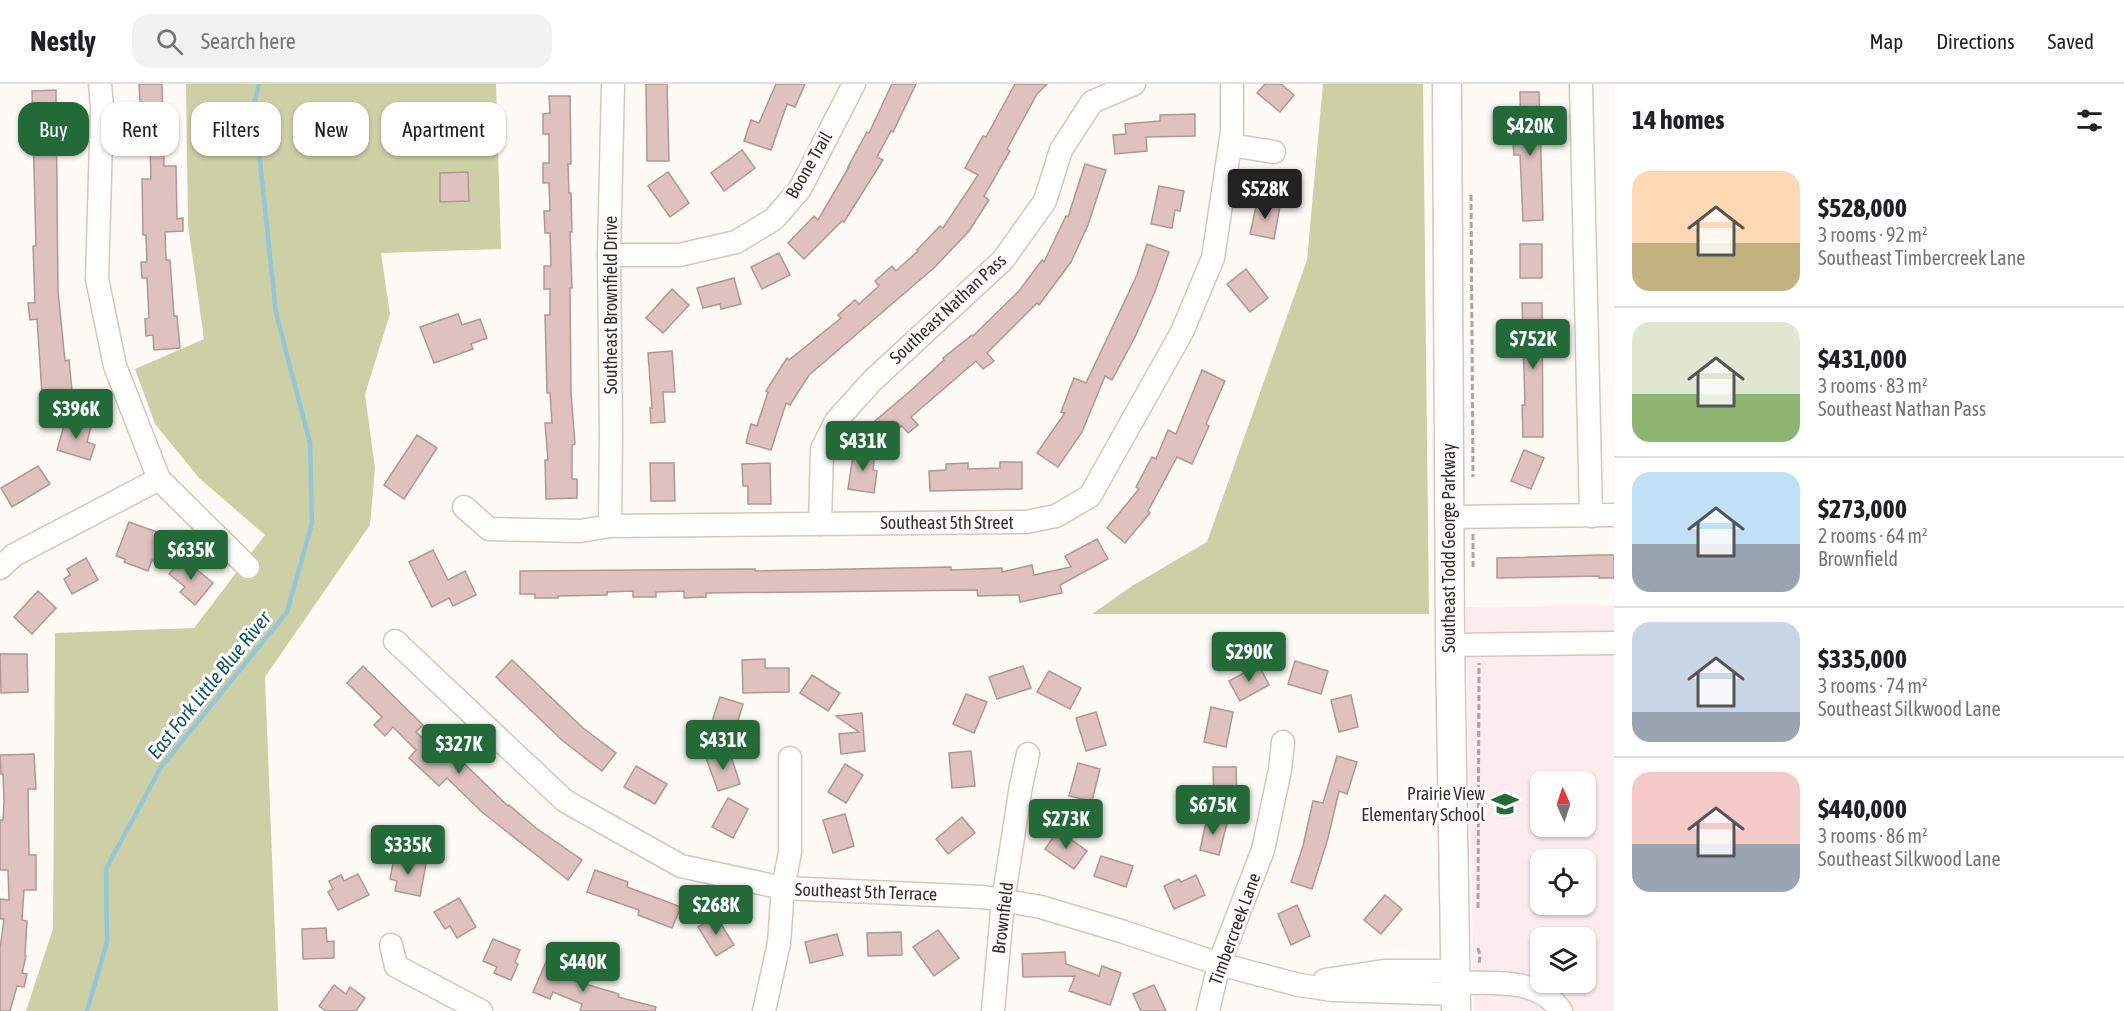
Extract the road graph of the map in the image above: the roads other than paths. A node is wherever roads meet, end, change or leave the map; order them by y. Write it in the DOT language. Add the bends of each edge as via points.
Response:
graph roads {
  1 [pos="100,84"];
  2 [pos="613,84"];
  3 [pos="854,84"];
  4 [pos="1134,84"];
  5 [pos="1232,84"];
  6 [pos="1448,84"];
  7 [pos="1581,84"];
  8 [pos="1230,146"];
  9 [pos="1274,152"];
  10 [pos="609,255"];
  11 [pos="159,479"];
  12 [pos="464,507"];
  13 [pos="1614,515"];
  14 [pos="1591,516"];
  15 [pos="1449,517"];
  16 [pos="820,524"];
  17 [pos="610,526"];
  18 [pos="248,567"];
  19 [pos="0,568"];
  20 [pos="395,641"];
  21 [pos="1614,643"];
  22 [pos="1450,645"];
  23 [pos="1283,742"];
  24 [pos="1028,754"];
  25 [pos="790,758"];
  26 [pos="783,888"];
  27 [pos="1003,901"];
  28 [pos="391,945"];
  29 [pos="1219,964"];
  30 [pos="1456,990"];
  31 [pos="481,1011"];
  32 [pos="764,1011"];
  33 [pos="993,1011"];
  34 [pos="1208,1011"];
  35 [pos="1561,1011"];
  1 -- 11 [label="street" via="97,279 115,366"];
  2 -- 10 [label="street, Southeast Brownfield Drive"];
  3 -- 10 [label="street, Boone Trail" via="800,189 774,219 736,242 679,255"];
  4 -- 16 [label="street, Southeast Nathan Pass" via="1092,102 1061,150 1044,201 1003,260 872,381 836,421 822,449"];
  5 -- 8 [label="street, Southeast 5th Street"];
  6 -- 15 [label="main road, Southeast Todd George Parkway"];
  7 -- 14 [label="street"];
  8 -- 9 [label="street"];
  8 -- 16 [label="street, Southeast 5th Street" via="1213,258 1182,332 1090,496 1056,516 1026,522"];
  10 -- 17 [label="street, Southeast Brownfield Drive"];
  11 -- 18 [label="street"];
  11 -- 19 [label="street" via="14,555"];
  12 -- 17 [label="street, Southeast 5th Street" via="489,529 580,531"];
  13 -- 14 [label="street"];
  14 -- 15 [label="street"];
  15 -- 22 [label="main road, Southeast Todd George Parkway"];
  16 -- 17 [label="street, Southeast 5th Street"];
  20 -- 26 [label="street, Southeast 5th Terrace" via="565,801 681,866"];
  21 -- 22 [label="street"];
  22 -- 30 [label="main road, Southeast Todd George Parkway"];
  23 -- 29 [label="street, Timbercreek Lane" via="1263,850"];
  24 -- 27 [label="street, Brownfield"];
  25 -- 26 [label="street" via="790,852"];
  26 -- 27 [label="street, Southeast 5th Terrace"];
  26 -- 32 [label="street" via="779,943"];
  27 -- 29 [label="street, Southeast 5th Terrace" via="1124,932"];
  27 -- 33 [label="street, Brownfield"];
  28 -- 31 [label="street" via="396,966"];
  29 -- 30 [label="street, Southeast 5th Terrace" via="1299,985 1384,971"];
  29 -- 34 [label="street, Timbercreek Lane"];
  30 -- 35 [label="street, Southeast 5th Terrace" via="1503,984 1536,988"];
}
